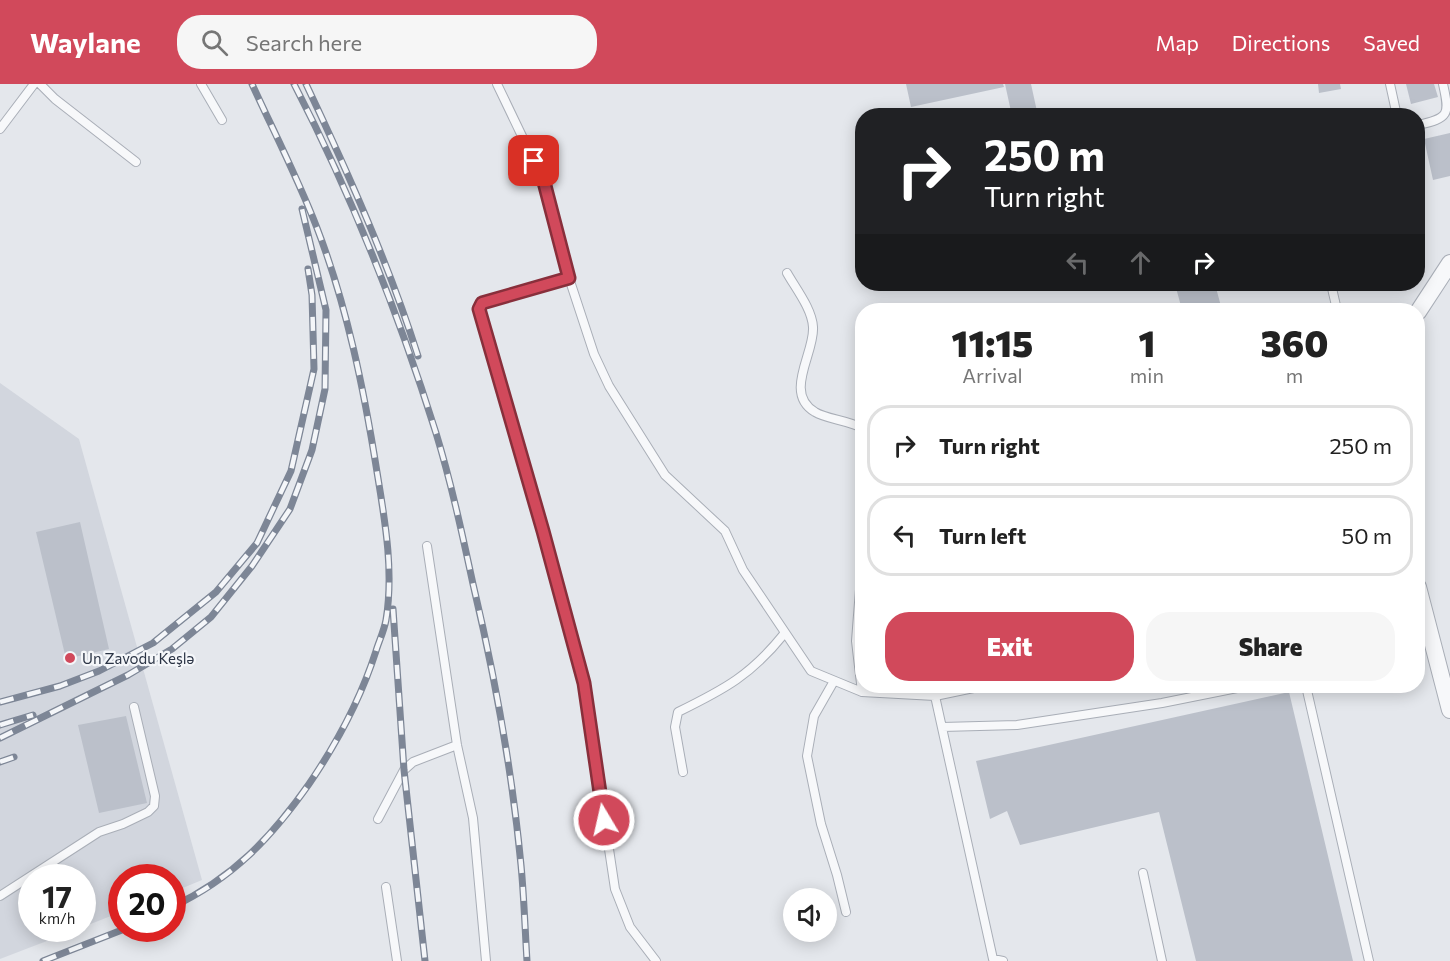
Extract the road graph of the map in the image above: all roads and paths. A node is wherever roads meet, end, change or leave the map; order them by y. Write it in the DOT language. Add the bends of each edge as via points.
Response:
graph roads {
  1 [pos="34,84"];
  2 [pos="40,84"];
  3 [pos="201,84"];
  4 [pos="497,84"];
  5 [pos="1390,84"];
  6 [pos="1443,84"];
  7 [pos="1395,108"];
  8 [pos="222,120"];
  9 [pos="1425,123"];
  10 [pos="0,129"];
  11 [pos="136,162"];
  12 [pos="1450,263"];
  13 [pos="787,273"];
  14 [pos="569,278"];
  15 [pos="1424,303"];
  16 [pos="855,424"];
  17 [pos="428,546"];
  18 [pos="1425,615"];
  19 [pos="784,633"];
  20 [pos="834,681"];
  21 [pos="855,689"];
  22 [pos="880,693"];
  23 [pos="949,693"];
  24 [pos="1212,693"];
  25 [pos="1308,693"];
  26 [pos="935,696"];
  27 [pos="134,707"];
  28 [pos="1450,710"];
  29 [pos="942,727"];
  30 [pos="457,745"];
  31 [pos="684,772"];
  32 [pos="378,819"];
  33 [pos="1143,873"];
  34 [pos="386,887"];
  35 [pos="0,896"];
  36 [pos="846,912"];
  37 [pos="397,961"];
  38 [pos="486,961"];
  39 [pos="656,961"];
  40 [pos="1003,961"];
  41 [pos="1162,961"];
  42 [pos="1369,961"];
  1 -- 10 [label="lane"];
  2 -- 11 [label="lane"];
  3 -- 8 [label="lane"];
  4 -- 14 [label="lane" via="544,182"];
  5 -- 7 [label="lane"];
  6 -- 9 [label="lane" via="1449,107 1446,115"];
  12 -- 15 [label="street"];
  13 -- 16 [label="lane" via="813,324 800,387 803,400 815,412"];
  14 -- 19 [label="lane" via="594,354 632,424 664,476 724,531 743,570"];
  14 -- 39 [label="lane" via="495,297 479,309 584,683 615,889 630,927"];
  17 -- 30 [label="lane"];
  18 -- 28 [label="street"];
  19 -- 20 [label="lane" via="811,671"];
  19 -- 31 [label="lane" via="766,656 732,685 678,712 675,727"];
  20 -- 21 [label="lane"];
  20 -- 36 [label="lane" via="814,716 807,756"];
  22 -- 26 [label="lane"];
  23 -- 26 [label="lane"];
  24 -- 29 [label="lane" via="1017,725"];
  25 -- 42 [label="lane"];
  26 -- 29 [label="lane"];
  27 -- 35 [label="lane" via="154,806 123,824 99,832"];
  29 -- 40 [label="lane" via="993,959"];
  30 -- 32 [label="lane" via="404,770"];
  30 -- 38 [label="lane" via="474,826"];
  33 -- 41 [label="lane"];
  34 -- 37 [label="lane"];
}
